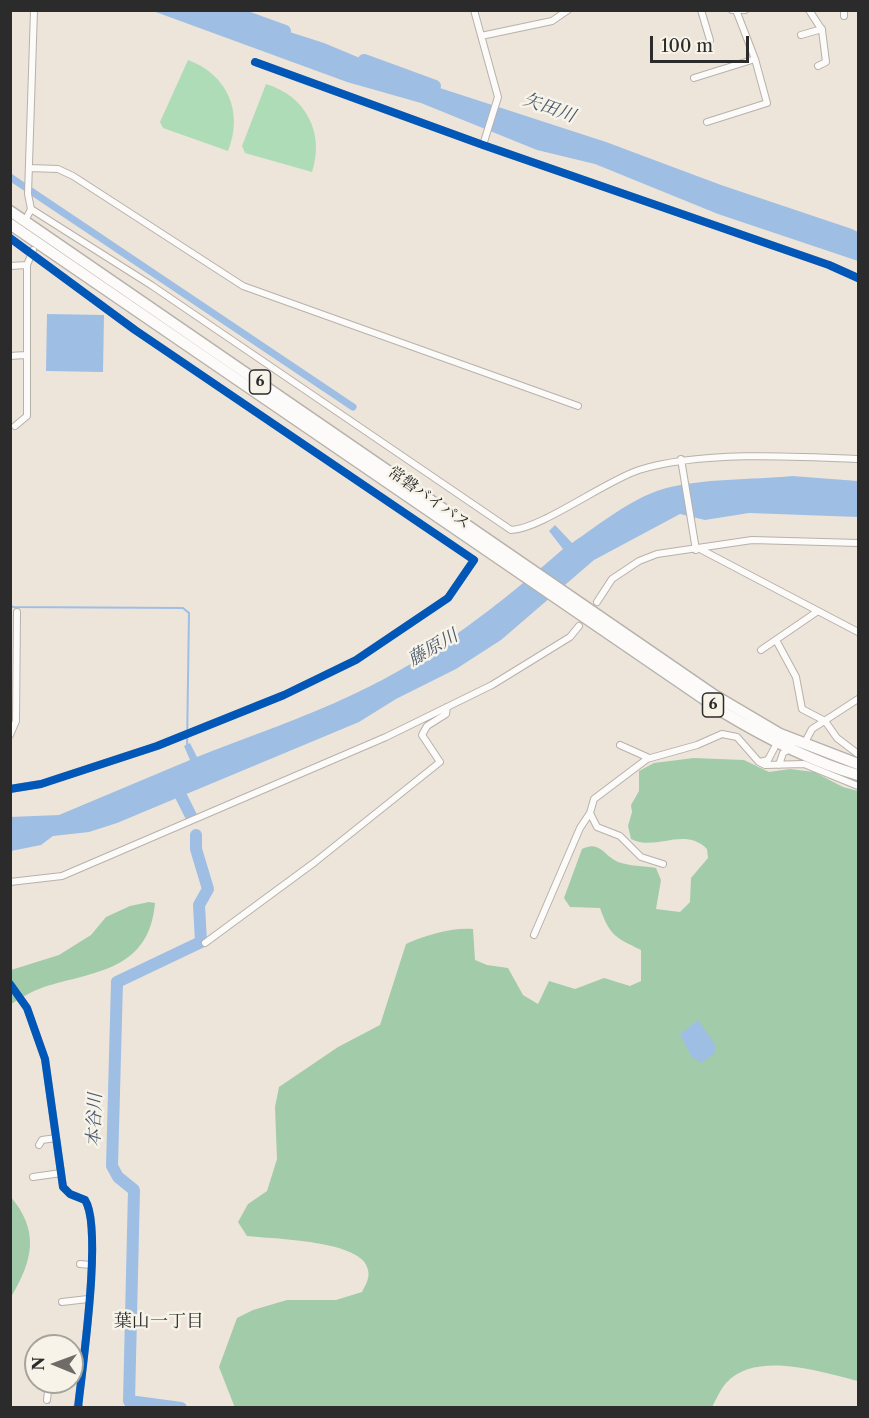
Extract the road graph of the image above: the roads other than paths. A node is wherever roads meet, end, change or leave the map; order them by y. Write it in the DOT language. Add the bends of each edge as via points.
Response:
graph roads {
  1 [pos="34,10"];
  2 [pos="474,10"];
  3 [pos="568,10"];
  4 [pos="701,10"];
  5 [pos="745,10"];
  6 [pos="809,10"];
  7 [pos="735,11"];
  8 [pos="822,29"];
  9 [pos="801,35"];
  10 [pos="481,36"];
  11 [pos="710,40"];
  12 [pos="755,59"];
  13 [pos="255,62"];
  14 [pos="818,66"];
  15 [pos="694,78"];
  16 [pos="707,122"];
  17 [pos="483,143"];
  18 [pos="29,168"];
  19 [pos="31,209"];
  20 [pos="10,211"];
  21 [pos="25,221"];
  22 [pos="10,224"];
  23 [pos="10,238"];
  24 [pos="37,241"];
  25 [pos="32,254"];
  26 [pos="27,265"];
  27 [pos="10,266"];
  28 [pos="858,278"];
  29 [pos="25,355"];
  30 [pos="10,356"];
  31 [pos="578,406"];
  32 [pos="15,426"];
  33 [pos="681,459"];
  34 [pos="858,459"];
  35 [pos="858,543"];
  36 [pos="698,550"];
  37 [pos="505,557"];
  38 [pos="588,608"];
  39 [pos="818,611"];
  40 [pos="17,612"];
  41 [pos="579,626"];
  42 [pos="858,632"];
  43 [pos="776,640"];
  44 [pos="760,650"];
  45 [pos="858,699"];
  46 [pos="447,707"];
  47 [pos="825,720"];
  48 [pos="10,735"];
  49 [pos="777,742"];
  50 [pos="804,744"];
  51 [pos="620,745"];
  52 [pos="790,749"];
  53 [pos="858,754"];
  54 [pos="649,758"];
  55 [pos="759,762"];
  56 [pos="858,764"];
  57 [pos="779,765"];
  58 [pos="858,775"];
  59 [pos="858,786"];
  60 [pos="10,789"];
  61 [pos="590,813"];
  62 [pos="663,864"];
  63 [pos="10,882"];
  64 [pos="534,935"];
  65 [pos="205,943"];
  66 [pos="10,984"];
  67 [pos="56,1138"];
  68 [pos="39,1145"];
  69 [pos="60,1173"];
  70 [pos="33,1177"];
  71 [pos="80,1264"];
  72 [pos="91,1265"];
  73 [pos="88,1299"];
  74 [pos="62,1302"];
  75 [pos="84,1338"];
  76 [pos="48,1394"];
  77 [pos="47,1400"];
  1 -- 18 [label="street"];
  2 -- 10 [label="street"];
  3 -- 10 [label="street" via="552,21"];
  4 -- 11 [label="street"];
  5 -- 7 [label="street"];
  6 -- 8 [label="street"];
  7 -- 12 [label="street"];
  8 -- 9 [label="street"];
  8 -- 14 [label="street" via="826,60"];
  10 -- 17 [label="street" via="497,100"];
  12 -- 15 [label="street"];
  12 -- 16 [label="street" via="767,103"];
  13 -- 17 [label="street"];
  17 -- 28 [label="street"];
  18 -- 19 [label="street"];
  18 -- 31 [label="street" via="58,169 73,176 243,285"];
  19 -- 21 [label="street"];
  19 -- 33 [label="street" via="151,285 511,530 549,516 621,477"];
  20 -- 21 [label="highway, 常磐バイパス / 6"];
  21 -- 37 [label="highway, 常磐バイパス / 6"];
  22 -- 24 [label="highway, 常磐バイパス / 6"];
  23 -- 25 [label="street"];
  24 -- 25 [label="street"];
  24 -- 37 [label="highway, 常磐バイパス / 6"];
  25 -- 26 [label="street"];
  25 -- 60 [label="street" via="145,337 474,560 448,597 356,660 284,695 166,742 41,784"];
  26 -- 27 [label="street"];
  26 -- 29 [label="street"];
  29 -- 30 [label="street"];
  29 -- 32 [label="street" via="27,416"];
  33 -- 34 [label="street"];
  33 -- 36 [label="street"];
  35 -- 36 [label="street" via="752,540"];
  36 -- 38 [label="street" via="657,554 639,561 612,579"];
  36 -- 39 [label="street"];
  37 -- 38 [label="highway, 常磐バイパス / 6"];
  38 -- 49 [label="highway, 常磐バイパス / 6" via="723,712"];
  38 -- 50 [label="highway, 常磐バイパス / 6" via="714,695"];
  39 -- 42 [label="street"];
  39 -- 43 [label="street"];
  40 -- 48 [label="street" via="16,721"];
  41 -- 46 [label="street" via="570,637 492,685"];
  43 -- 44 [label="street"];
  43 -- 47 [label="street" via="796,677 801,709"];
  45 -- 47 [label="street"];
  46 -- 63 [label="street" via="97,862 62,876"];
  46 -- 65 [label="street" via="446,714 426,726 422,735 440,762"];
  47 -- 50 [label="street" via="812,729"];
  47 -- 53 [label="street" via="837,738"];
  49 -- 52 [label="highway, 常磐バイパス / 6"];
  49 -- 55 [label="street" via="768,760"];
  50 -- 56 [label="highway, 常磐バイパス / 6"];
  51 -- 54 [label="street"];
  52 -- 57 [label="street" via="783,753"];
  52 -- 58 [label="highway, 常磐バイパス / 6"];
  54 -- 55 [label="street" via="728,734 742,741"];
  54 -- 61 [label="street" via="594,799"];
  55 -- 57 [label="street"];
  57 -- 59 [label="street" via="804,764"];
  61 -- 62 [label="street" via="597,827 620,836 641,856"];
  61 -- 64 [label="street"];
  66 -- 67 [label="street" via="27,1008 45,1059"];
  67 -- 68 [label="street" via="42,1140"];
  67 -- 69 [label="street"];
  69 -- 70 [label="street"];
  69 -- 72 [label="street" via="66,1191 88,1205"];
  71 -- 72 [label="street"];
  72 -- 73 [label="street"];
  73 -- 74 [label="street"];
  73 -- 75 [label="street"];
  76 -- 77 [label="street"];
}
